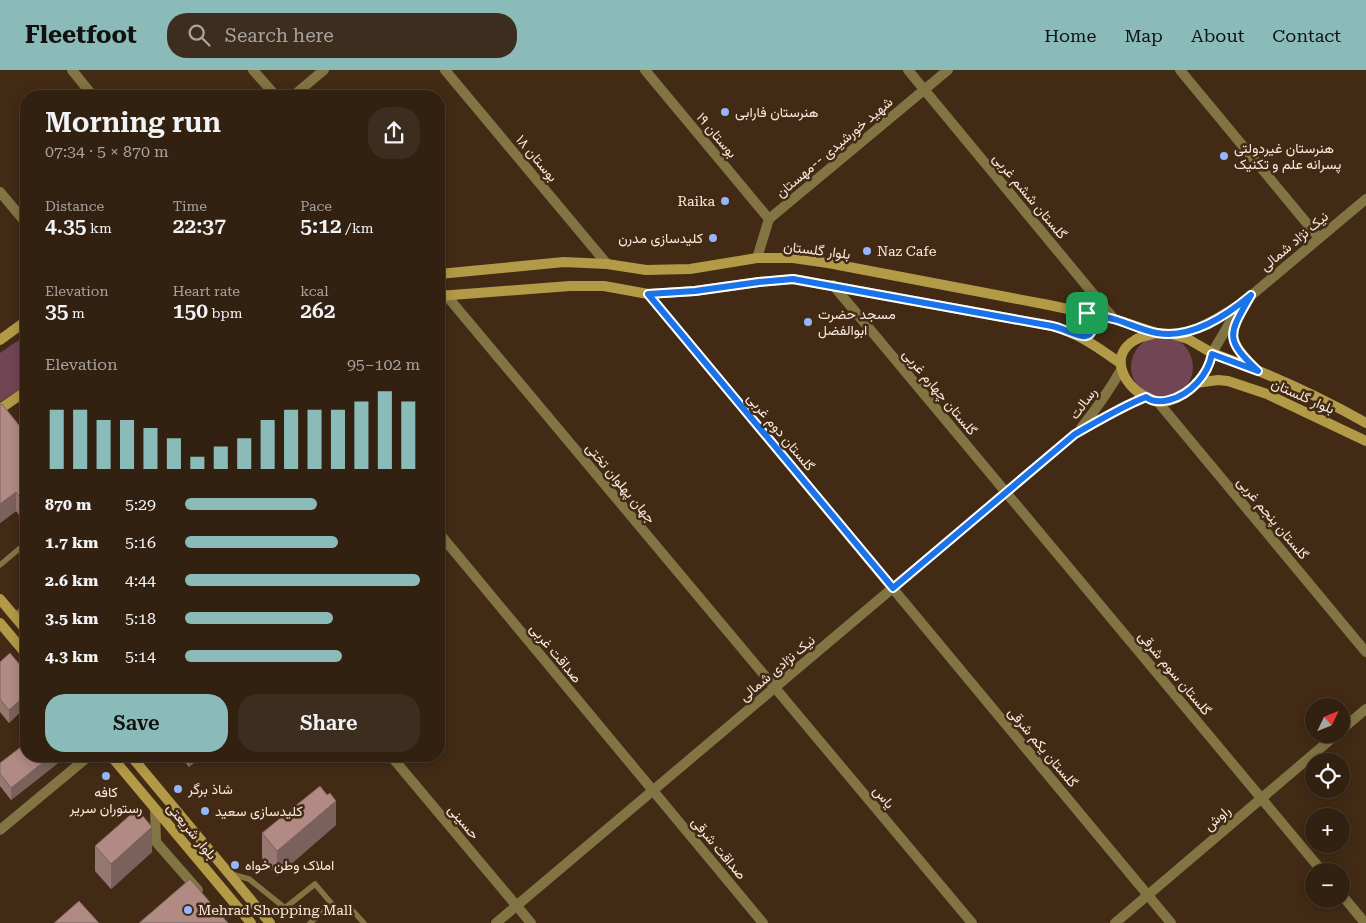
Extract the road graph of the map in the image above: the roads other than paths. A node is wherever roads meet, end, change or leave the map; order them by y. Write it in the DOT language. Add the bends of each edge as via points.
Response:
graph roads {
  1 [pos="72,70"];
  2 [pos="253,70"];
  3 [pos="324,70"];
  4 [pos="445,70"];
  5 [pos="645,70"];
  6 [pos="908,70"];
  7 [pos="948,70"];
  8 [pos="1180,70"];
  9 [pos="88,90"];
  10 [pos="271,90"];
  11 [pos="300,90"];
  12 [pos="924,90"];
  13 [pos="0,192"];
  14 [pos="1366,199"];
  15 [pos="20,216"];
  16 [pos="769,219"];
  17 [pos="1319,238"];
  18 [pos="757,258"];
  19 [pos="608,264"];
  20 [pos="445,273"];
  21 [pos="833,285"];
  22 [pos="648,294"];
  23 [pos="1251,295"];
  24 [pos="445,296"];
  25 [pos="445,300"];
  26 [pos="1240,304"];
  27 [pos="1087,313"];
  28 [pos="1114,319"];
  29 [pos="20,325"];
  30 [pos="1156,333"];
  31 [pos="1172,334"];
  32 [pos="1081,337"];
  33 [pos="0,340"];
  34 [pos="1212,354"];
  35 [pos="1120,367"];
  36 [pos="1258,371"];
  37 [pos="1196,383"];
  38 [pos="20,395"];
  39 [pos="1146,397"];
  40 [pos="1158,402"];
  41 [pos="0,409"];
  42 [pos="1366,423"];
  43 [pos="1075,434"];
  44 [pos="1366,441"];
  45 [pos="1006,493"];
  46 [pos="445,540"];
  47 [pos="20,548"];
  48 [pos="0,566"];
  49 [pos="893,588"];
  50 [pos="0,599"];
  51 [pos="20,611"];
  52 [pos="14,616"];
  53 [pos="0,623"];
  54 [pos="20,623"];
  55 [pos="20,647"];
  56 [pos="1366,652"];
  57 [pos="775,688"];
  58 [pos="1366,709"];
  59 [pos="1350,722"];
  60 [pos="1326,743"];
  61 [pos="82,762"];
  62 [pos="116,762"];
  63 [pos="136,762"];
  64 [pos="396,762"];
  65 [pos="653,790"];
  66 [pos="1261,798"];
  67 [pos="155,809"];
  68 [pos="0,830"];
  69 [pos="1315,863"];
  70 [pos="229,874"];
  71 [pos="1148,895"];
  72 [pos="208,901"];
  73 [pos="1350,905"];
  74 [pos="516,906"];
  75 [pos="352,910"];
  76 [pos="251,923"];
  77 [pos="270,923"];
  78 [pos="310,923"];
  79 [pos="364,923"];
  80 [pos="496,923"];
  81 [pos="531,923"];
  82 [pos="763,923"];
  83 [pos="972,923"];
  84 [pos="1115,923"];
  85 [pos="1171,923"];
  86 [pos="1365,923"];
  1 -- 9 [label="street"];
  2 -- 10 [label="street"];
  3 -- 11 [label="street"];
  4 -- 19 [label="street, بوستان ۱۸"];
  5 -- 16 [label="street, بوستان ۱۹"];
  6 -- 12 [label="street, گلستان ششم غربی"];
  7 -- 12 [label="street, شهید خورشیدی --مهستان"];
  8 -- 17 [label="street"];
  12 -- 16 [label="street, شهید خورشیدی --مهستان"];
  12 -- 28 [label="street, گلستان ششم غربی"];
  13 -- 15 [label="street"];
  14 -- 17 [label="street, نیک نژاد شمالی"];
  16 -- 18 [label="street"];
  17 -- 23 [label="street, نیک نژاد شمالی"];
  18 -- 19 [label="main road, بلوار گلستان" via="690,269 646,270"];
  18 -- 27 [label="main road, بلوار گلستان" via="793,258 828,263"];
  19 -- 20 [label="main road, بلوار گلستان" via="564,262"];
  21 -- 22 [label="main road" via="793,279"];
  21 -- 32 [label="main road" via="1052,326"];
  21 -- 45 [label="street, گلستان چهارم غربی"];
  22 -- 24 [label="main road" via="604,286 570,286"];
  22 -- 49 [label="street, گلستان دوم غربی"];
  23 -- 26 [label="street, نیک نژاد شمالی"];
  23 -- 36 [label="main road" via="1234,327 1233,338 1243,356"];
  25 -- 57 [label="street, جهان پهلوان تختی"];
  26 -- 31 [label="street" via="1197,328"];
  26 -- 34 [label="street"];
  27 -- 28 [label="main road, بلوار گلستان"];
  27 -- 32 [label="main road" via="1094,324 1088,335"];
  28 -- 30 [label="main road, بلوار گلستان"];
  29 -- 33 [label="main road"];
  30 -- 31 [label="main road"];
  30 -- 35 [label="main road" via="1142,336 1128,345 1122,353"];
  31 -- 34 [label="main road" via="1188,339"];
  32 -- 35 [label="main road"];
  34 -- 36 [label="main road, بلوار گلستان"];
  34 -- 37 [label="main road" via="1208,368"];
  35 -- 39 [label="main road" via="1131,387"];
  35 -- 43 [label="street, رسالت" via="1100,405"];
  36 -- 42 [label="main road, بلوار گلستان"];
  37 -- 40 [label="main road" via="1180,396"];
  37 -- 44 [label="main road, بلوار گلستان" via="1228,381 1267,394"];
  38 -- 41 [label="main road"];
  39 -- 40 [label="main road"];
  39 -- 43 [label="street, رسالت"];
  40 -- 56 [label="street, گلستان پنجم غربی"];
  43 -- 45 [label="street, نیک نژادی شمالی"];
  45 -- 49 [label="street, نیک نژادی شمالی"];
  45 -- 66 [label="street, گلستان سوم شرقی"];
  46 -- 65 [label="street, صداقت غربی"];
  47 -- 48 [label="lane"];
  49 -- 57 [label="street, نیک نژادی شمالی"];
  49 -- 71 [label="street, گلستان یکم شرقی"];
  50 -- 52 [label="main road"];
  51 -- 52 [label="lane"];
  52 -- 54 [label="main road"];
  53 -- 55 [label="main road"];
  57 -- 65 [label="street, نیک نژادی شمالی"];
  57 -- 83 [label="street, یاس"];
  58 -- 59 [label="street"];
  60 -- 66 [label="street, راوش"];
  61 -- 68 [label="street"];
  62 -- 67 [label="main road, بلوار شریعتی"];
  63 -- 70 [label="main road, بلوار شریعتی"];
  64 -- 74 [label="street, حسینی"];
  65 -- 74 [label="street, نیک نژادی شمالی"];
  65 -- 82 [label="street, صداقت شرقی"];
  66 -- 69 [label="street, گلستان سوم شرقی"];
  66 -- 71 [label="street, راوش"];
  67 -- 72 [label="street" via="156,842"];
  67 -- 76 [label="main road, بلوار شریعتی"];
  70 -- 77 [label="main road, بلوار شریعتی"];
  70 -- 78 [label="lane" via="249,879 285,908 315,884 332,904"];
  71 -- 84 [label="street, راوش"];
  71 -- 85 [label="street, گلستان یکم شرقی"];
  73 -- 86 [label="street"];
  74 -- 80 [label="street, نیک نژادی شمالی"];
  74 -- 81 [label="street, حسینی"];
  75 -- 79 [label="lane"];
}
